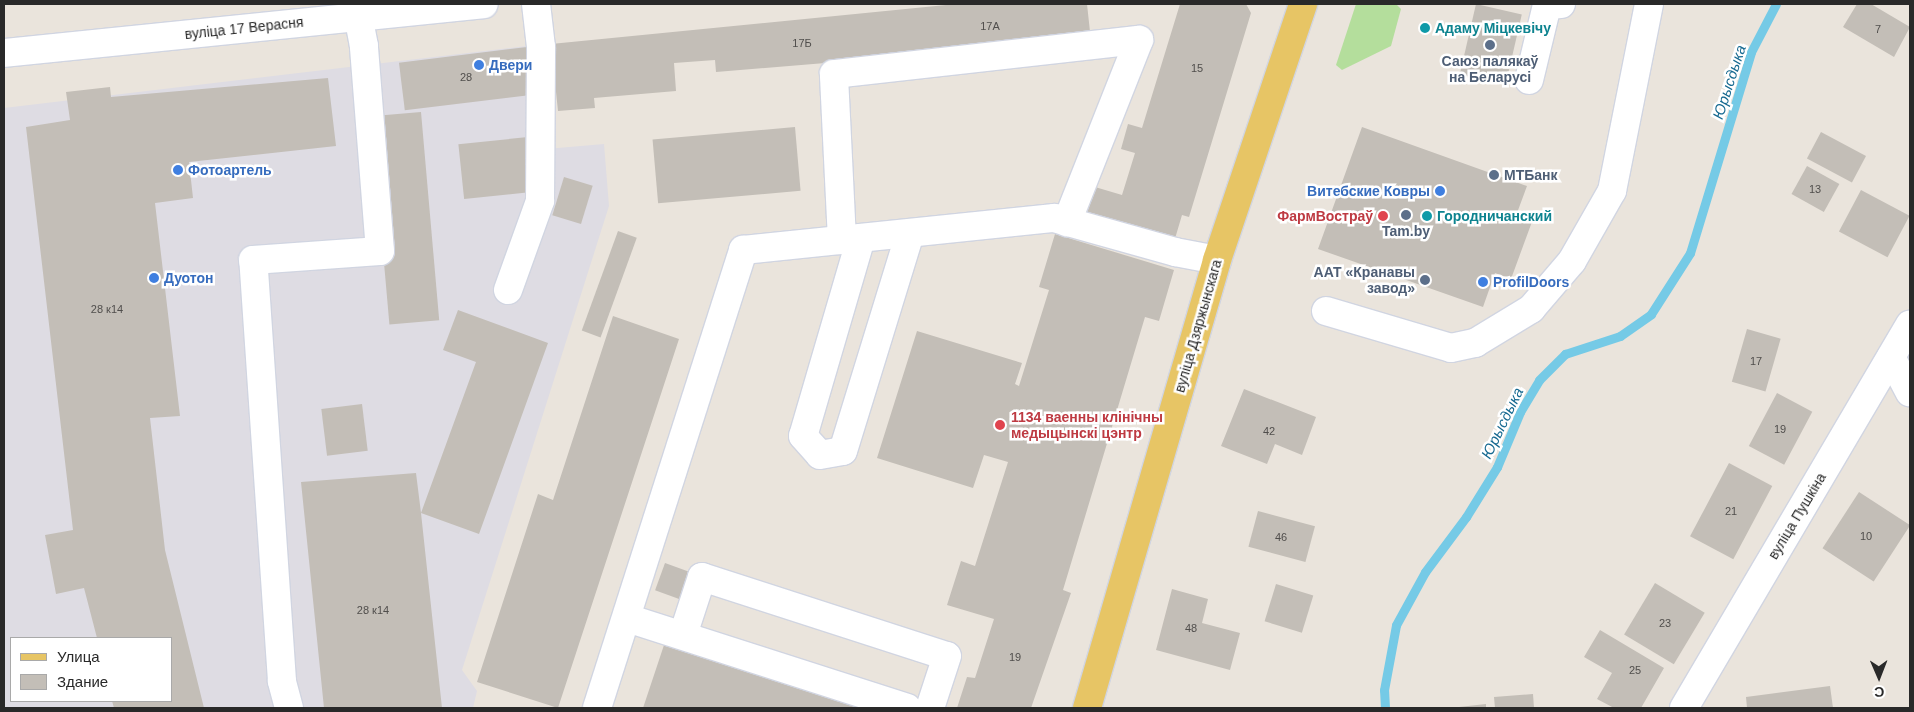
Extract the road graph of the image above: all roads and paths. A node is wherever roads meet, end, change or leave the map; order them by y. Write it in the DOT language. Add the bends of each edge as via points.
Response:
graph roads {
  1 [pos="484,4"];
  2 [pos="536,4"];
  3 [pos="1303,4"];
  4 [pos="1552,4"];
  5 [pos="1649,4"];
  6 [pos="346,13"];
  7 [pos="4,54"];
  8 [pos="1529,80"];
  9 [pos="1068,222"];
  10 [pos="910,233"];
  11 [pos="852,239"];
  12 [pos="1217,260"];
  13 [pos="508,290"];
  14 [pos="1326,311"];
  15 [pos="1910,325"];
  16 [pos="1891,357"];
  17 [pos="1910,392"];
  18 [pos="626,618"];
  19 [pos="683,635"];
  20 [pos="289,708"];
  21 [pos="597,708"];
  22 [pos="907,708"];
  23 [pos="930,708"];
  24 [pos="1087,708"];
  25 [pos="1684,708"];
  1 -- 6 [label="street, вуліца 17 Верасня"];
  2 -- 13 [label="street" via="541,47 540,201"];
  3 -- 12 [label="main road, вуліца Дзяржынскага"];
  4 -- 8 [label="street"];
  5 -- 14 [label="street" via="1612,191 1572,261 1531,308 1475,343 1451,348"];
  6 -- 7 [label="street, вуліца 17 Верасня"];
  6 -- 20 [label="street" via="364,46 380,251 253,260 282,682"];
  9 -- 10 [label="street" via="1054,218"];
  9 -- 11 [label="street" via="1139,40 834,74"];
  9 -- 12 [label="street"];
  10 -- 11 [label="street"];
  10 -- 11 [label="street" via="843,451 820,455 803,436"];
  11 -- 18 [label="street" via="743,250"];
  12 -- 24 [label="main road, вуліца Дзяржынскага"];
  15 -- 16 [label="street, вуліца Пушкіна"];
  16 -- 17 [label="street"];
  16 -- 25 [label="street, вуліца Пушкіна"];
  18 -- 19 [label="street"];
  18 -- 21 [label="street"];
  19 -- 22 [label="street"];
  19 -- 23 [label="street" via="702,577 947,656"];
}
